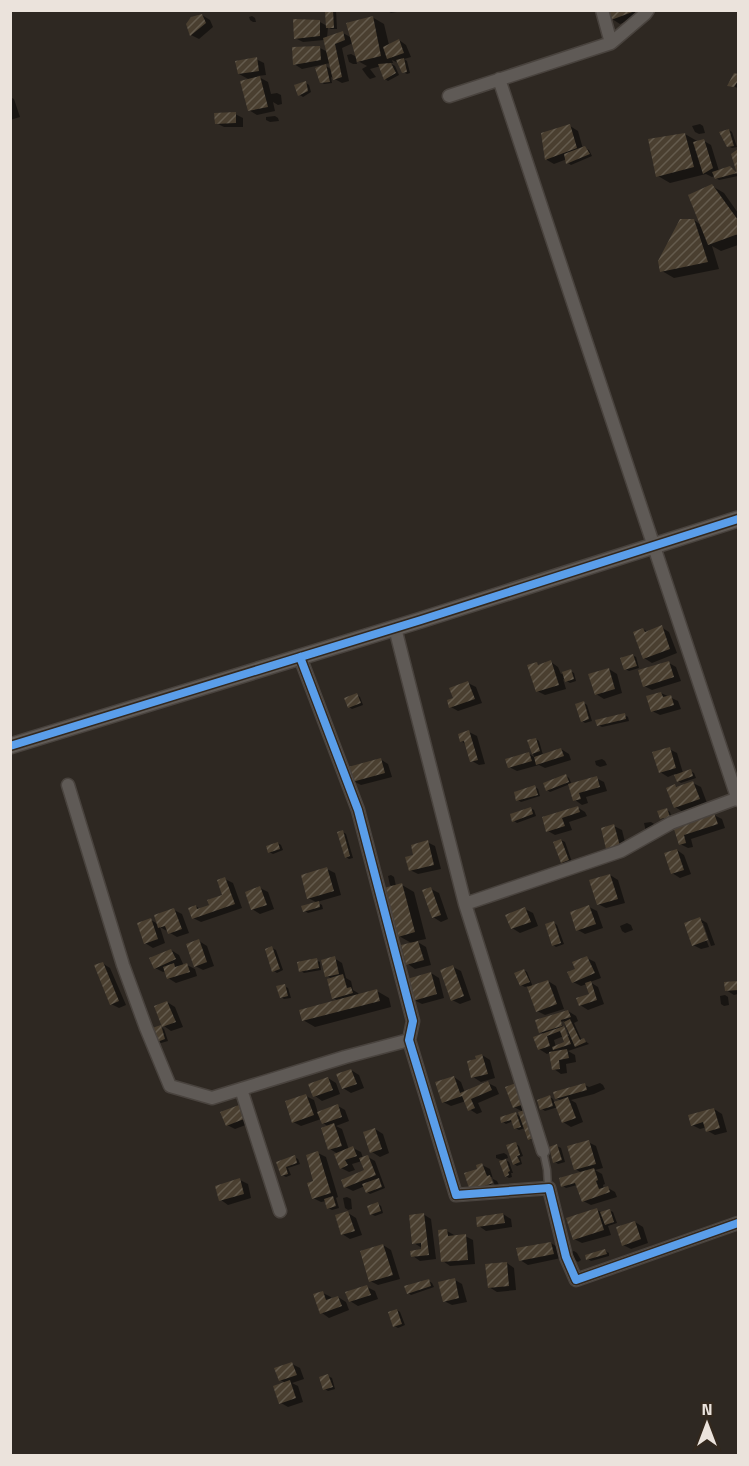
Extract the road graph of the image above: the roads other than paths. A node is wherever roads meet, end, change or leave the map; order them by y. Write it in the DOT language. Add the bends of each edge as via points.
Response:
graph roads {
  1 [pos="602,10"];
  2 [pos="648,10"];
  3 [pos="611,43"];
  4 [pos="499,79"];
  5 [pos="449,96"];
  6 [pos="738,519"];
  7 [pos="654,546"];
  8 [pos="395,628"];
  9 [pos="300,657"];
  10 [pos="10,747"];
  11 [pos="68,785"];
  12 [pos="738,799"];
  13 [pos="465,904"];
  14 [pos="409,1040"];
  15 [pos="241,1089"];
  16 [pos="543,1151"];
  17 [pos="549,1188"];
  18 [pos="280,1210"];
  19 [pos="738,1223"];
  1 -- 3 [label="street"];
  2 -- 3 [label="street"];
  3 -- 4 [label="street"];
  4 -- 5 [label="street"];
  4 -- 7 [label="street"];
  6 -- 7 [label="street"];
  7 -- 8 [label="street"];
  7 -- 12 [label="street"];
  8 -- 9 [label="street"];
  8 -- 13 [label="street"];
  9 -- 10 [label="street"];
  9 -- 14 [label="street" via="358,810 413,1021"];
  11 -- 15 [label="street" via="123,964 170,1086 212,1098"];
  12 -- 13 [label="street" via="671,823 621,851"];
  13 -- 16 [label="street"];
  14 -- 15 [label="street"];
  14 -- 17 [label="street" via="456,1195"];
  15 -- 18 [label="street"];
  16 -- 17 [label="lane"];
  17 -- 19 [label="street" via="566,1257 576,1280"];
}
